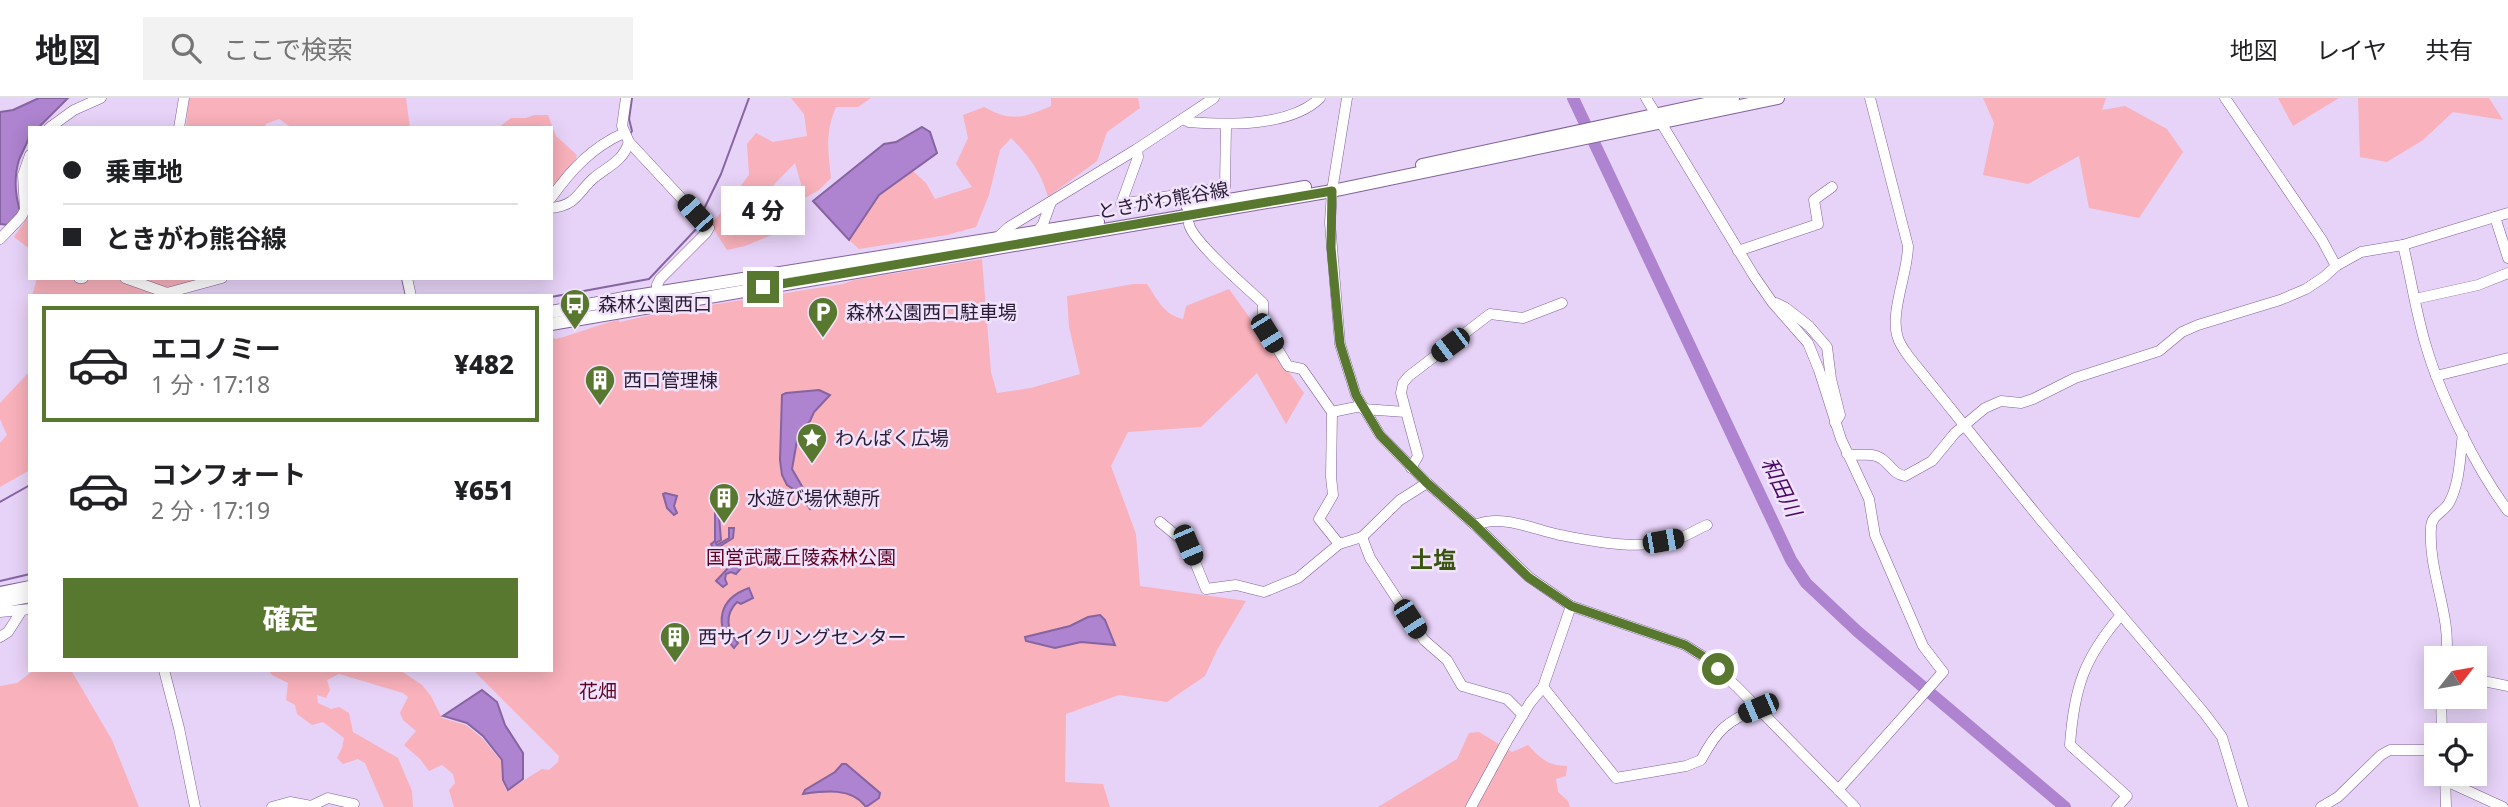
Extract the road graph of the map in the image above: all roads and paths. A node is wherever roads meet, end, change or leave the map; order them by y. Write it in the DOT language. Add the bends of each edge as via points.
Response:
graph roads {
  1 [pos="100,98"];
  2 [pos="184,98"];
  3 [pos="625,98"];
  4 [pos="1214,98"];
  5 [pos="1320,98"];
  6 [pos="1347,98"];
  7 [pos="1646,98"];
  8 [pos="1733,98"];
  9 [pos="1778,98"];
  10 [pos="2225,98"];
  11 [pos="1870,100"];
  12 [pos="1184,119"];
  13 [pos="1658,119"];
  14 [pos="1226,125"];
  15 [pos="52,126"];
  16 [pos="179,126"];
  17 [pos="626,138"];
  18 [pos="1137,149"];
  19 [pos="28,161"];
  20 [pos="1333,187"];
  21 [pos="1832,187"];
  22 [pos="553,196"];
  23 [pos="1054,199"];
  24 [pos="553,208"];
  25 [pos="2508,213"];
  26 [pos="1045,214"];
  27 [pos="2495,217"];
  28 [pos="1189,224"];
  29 [pos="1059,229"];
  30 [pos="1039,232"];
  31 [pos="997,238"];
  32 [pos="0,239"];
  33 [pos="1028,243"];
  34 [pos="2403,245"];
  35 [pos="1738,251"];
  36 [pos="2508,258"];
  37 [pos="2336,266"];
  38 [pos="2508,273"];
  39 [pos="131,280"];
  40 [pos="216,280"];
  41 [pos="656,299"];
  42 [pos="2415,299"];
  43 [pos="1772,302"];
  44 [pos="1562,303"];
  45 [pos="553,312"];
  46 [pos="553,324"];
  47 [pos="2508,358"];
  48 [pos="2436,376"];
  49 [pos="1362,408"];
  50 [pos="1332,412"];
  51 [pos="1406,412"];
  52 [pos="1835,423"];
  53 [pos="1965,426"];
  54 [pos="2463,433"];
  55 [pos="1847,454"];
  56 [pos="1412,468"];
  57 [pos="1427,483"];
  58 [pos="2508,511"];
  59 [pos="1160,522"];
  60 [pos="1707,524"];
  61 [pos="1475,525"];
  62 [pos="1362,537"];
  63 [pos="1339,544"];
  64 [pos="28,587"];
  65 [pos="0,593"];
  66 [pos="28,596"];
  67 [pos="0,602"];
  68 [pos="1571,606"];
  69 [pos="26,610"];
  70 [pos="0,612"];
  71 [pos="2121,615"];
  72 [pos="0,637"];
  73 [pos="2446,646"];
  74 [pos="165,672"];
  75 [pos="2487,682"];
  76 [pos="2508,686"];
  77 [pos="1543,687"];
  78 [pos="1758,708"];
  79 [pos="1523,715"];
  80 [pos="2424,750"];
  81 [pos="2445,786"];
  82 [pos="2462,786"];
  83 [pos="1838,790"];
  84 [pos="354,804"];
  85 [pos="195,807"];
  86 [pos="272,807"];
  87 [pos="1471,807"];
  88 [pos="1855,807"];
  89 [pos="2117,807"];
  90 [pos="2243,807"];
  91 [pos="2321,807"];
  92 [pos="2446,807"];
  93 [pos="2503,807"];
  1 -- 15 [label="street"];
  2 -- 16 [label="street"];
  3 -- 17 [label="street"];
  4 -- 12 [label="street"];
  5 -- 14 [label="street" via="1298,113"];
  6 -- 20 [label="street"];
  7 -- 13 [label="street"];
  8 -- 13 [label="main road, ときがわ熊谷線"];
  9 -- 13 [label="main road, ときがわ熊谷線"];
  10 -- 37 [label="street"];
  11 -- 53 [label="street" via="1908,246 1896,314 1898,339"];
  12 -- 14 [label="street"];
  12 -- 18 [label="street"];
  13 -- 20 [label="main road, ときがわ熊谷線"];
  13 -- 35 [label="street"];
  14 -- 18 [label="street" via="1225,187 1121,204"];
  17 -- 22 [label="street" via="604,142 587,155"];
  17 -- 24 [label="street" via="626,151 617,162 594,178 574,201"];
  17 -- 41 [label="street" via="709,228 660,279"];
  18 -- 23 [label="street"];
  19 -- 32 [label="street" via="23,175 25,210"];
  20 -- 29 [label="main road, ときがわ熊谷線"];
  20 -- 33 [label="main road, ときがわ熊谷線"];
  20 -- 49 [label="street" via="1331,248 1340,344"];
  21 -- 35 [label="street" via="1814,200 1818,224"];
  23 -- 26 [label="street"];
  23 -- 31 [label="street"];
  25 -- 27 [label="street"];
  26 -- 29 [label="street"];
  26 -- 30 [label="street"];
  27 -- 34 [label="street"];
  27 -- 36 [label="street"];
  28 -- 50 [label="street" via="1201,244 1262,303 1263,325 1288,366 1302,369"];
  29 -- 30 [label="main road, ときがわ熊谷線"];
  30 -- 31 [label="main road, ときがわ熊谷線"];
  30 -- 33 [label="street"];
  31 -- 41 [label="main road, ときがわ熊谷線"];
  33 -- 41 [label="main road, ときがわ熊谷線"];
  34 -- 37 [label="street" via="2361,252"];
  34 -- 42 [label="street"];
  35 -- 43 [label="street"];
  37 -- 53 [label="street" via="2306,289 2198,325 2159,351 2075,378 2033,399 2001,401"];
  38 -- 42 [label="street"];
  39 -- 40 [label="street" via="167,293"];
  41 -- 45 [label="main road, ときがわ熊谷線"];
  41 -- 46 [label="main road, ときがわ熊谷線"];
  42 -- 48 [label="street"];
  43 -- 52 [label="street" via="1808,343"];
  43 -- 52 [label="street" via="1810,326 1827,347 1840,415"];
  44 -- 51 [label="street" via="1523,318 1490,314 1403,383"];
  47 -- 48 [label="street"];
  48 -- 54 [label="street"];
  49 -- 50 [label="street"];
  49 -- 51 [label="street"];
  49 -- 56 [label="street"];
  50 -- 63 [label="street" via="1333,495 1319,519"];
  51 -- 56 [label="street" via="1418,456"];
  52 -- 55 [label="street"];
  53 -- 55 [label="street" via="1932,461 1905,476 1870,454"];
  53 -- 71 [label="street"];
  54 -- 58 [label="street"];
  54 -- 73 [label="street" via="2454,492 2431,524"];
  55 -- 83 [label="street" via="1860,476 1875,535 1923,646 1943,672"];
  56 -- 57 [label="street"];
  57 -- 61 [label="street"];
  57 -- 62 [label="street" via="1401,500"];
  59 -- 63 [label="street" via="1188,545 1206,589 1236,584 1264,592 1297,578"];
  60 -- 61 [label="street" via="1678,539 1635,546 1513,523"];
  61 -- 68 [label="street" via="1528,577"];
  62 -- 63 [label="street"];
  62 -- 79 [label="street" via="1370,558 1424,640 1447,660 1462,686 1507,699"];
  64 -- 65 [label="main road"];
  66 -- 67 [label="main road"];
  68 -- 77 [label="street"];
  68 -- 78 [label="street" via="1685,645"];
  69 -- 70 [label="street"];
  69 -- 72 [label="street"];
  71 -- 89 [label="street" via="2098,642 2083,671 2070,745 2127,796"];
  71 -- 90 [label="street" via="2222,737"];
  74 -- 85 [label="street"];
  75 -- 76 [label="street"];
  77 -- 78 [label="street" via="1616,778 1701,760 1728,722"];
  77 -- 79 [label="street"];
  78 -- 83 [label="street"];
  79 -- 87 [label="street"];
  80 -- 91 [label="street" via="2390,750"];
  81 -- 92 [label="street"];
  82 -- 93 [label="street"];
  83 -- 88 [label="street"];
  84 -- 86 [label="street" via="328,798 311,806 290,803"];
}
